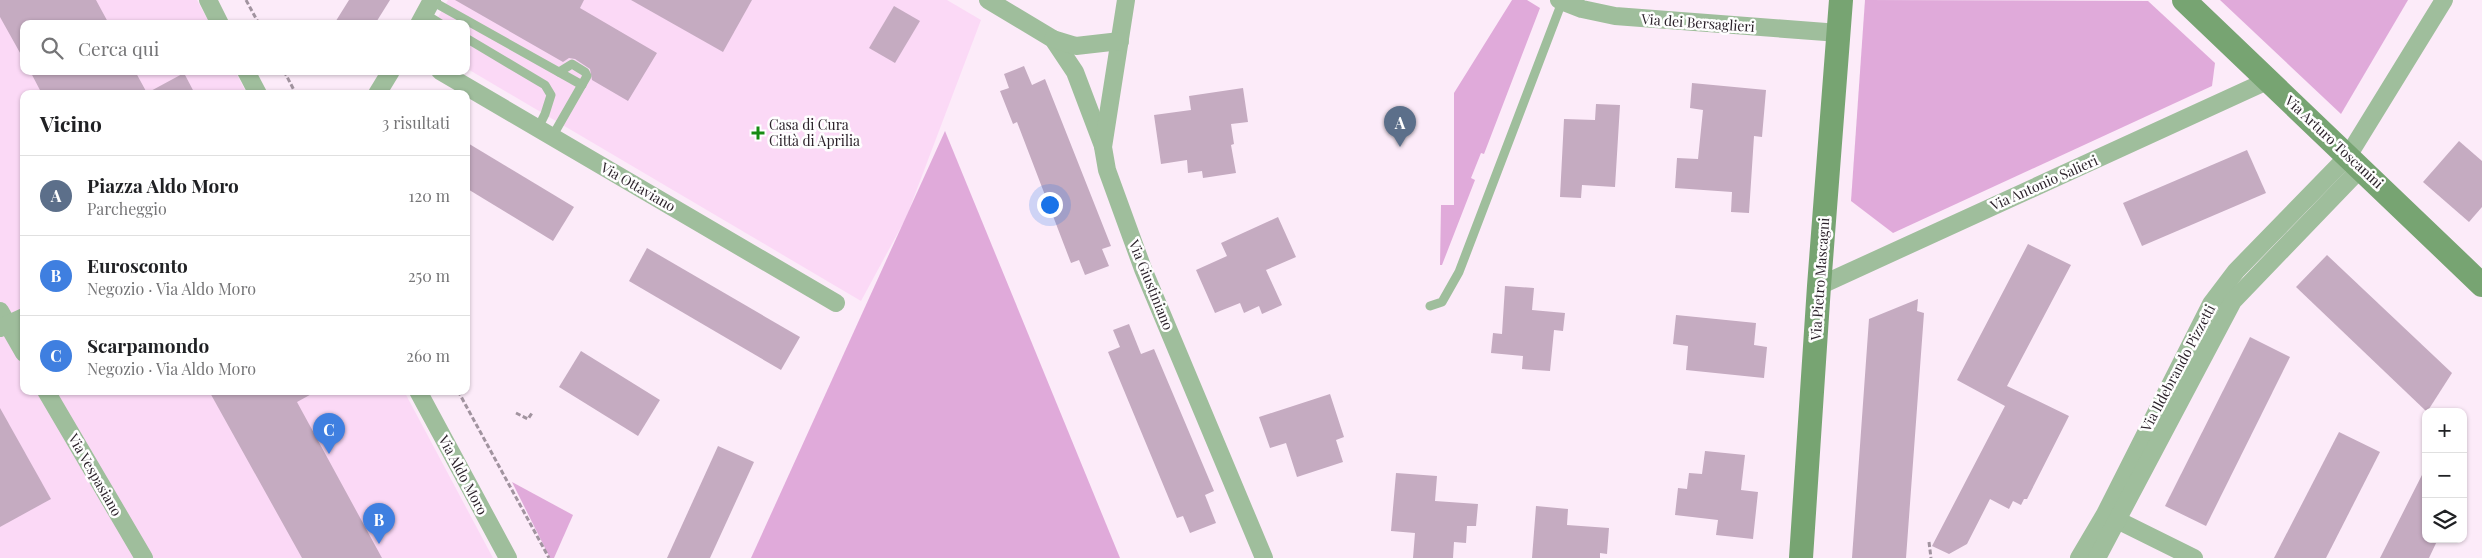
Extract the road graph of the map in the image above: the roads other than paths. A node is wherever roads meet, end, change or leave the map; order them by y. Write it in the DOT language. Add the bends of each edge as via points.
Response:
graph roads {
  1 [pos="208,0"];
  2 [pos="988,0"];
  3 [pos="1126,0"];
  4 [pos="1841,0"];
  5 [pos="2184,0"];
  6 [pos="2444,0"];
  7 [pos="1560,1"];
  8 [pos="427,10"];
  9 [pos="218,20"];
  10 [pos="437,20"];
  11 [pos="448,20"];
  12 [pos="470,30"];
  13 [pos="1839,33"];
  14 [pos="1053,39"];
  15 [pos="470,40"];
  16 [pos="1120,41"];
  17 [pos="559,72"];
  18 [pos="248,75"];
  19 [pos="389,75"];
  20 [pos="447,75"];
  21 [pos="2269,80"];
  22 [pos="582,85"];
  23 [pos="256,90"];
  24 [pos="379,90"];
  25 [pos="545,132"];
  26 [pos="1104,147"];
  27 [pos="2355,162"];
  28 [pos="2482,285"];
  29 [pos="1819,286"];
  30 [pos="836,303"];
  31 [pos="1430,306"];
  32 [pos="20,318"];
  33 [pos="2,321"];
  34 [pos="20,347"];
  35 [pos="48,395"];
  36 [pos="420,395"];
  37 [pos="2111,517"];
  38 [pos="144,558"];
  39 [pos="508,558"];
  40 [pos="1264,558"];
  41 [pos="1801,558"];
  42 [pos="2080,558"];
  43 [pos="2097,558"];
  44 [pos="2194,558"];
  1 -- 9 [label="street"];
  2 -- 14 [label="street"];
  3 -- 16 [label="street, Via Giustiniano"];
  4 -- 13 [label="street, Via Pietro Mascagni"];
  5 -- 21 [label="street, Via Arturo Toscanini"];
  6 -- 27 [label="street, Via Ildebrando Pizzetti"];
  7 -- 13 [label="street, Via dei Bersaglieri" via="1615,16"];
  7 -- 31 [label="lane" via="1459,272 1442,302"];
  8 -- 10 [label="lane"];
  8 -- 11 [label="lane"];
  12 -- 17 [label="lane"];
  13 -- 29 [label="street, Via Pietro Mascagni"];
  14 -- 16 [label="street" via="1076,46"];
  14 -- 26 [label="street" via="1075,72"];
  15 -- 25 [label="lane" via="545,85 552,95"];
  16 -- 26 [label="street, Via Giustiniano"];
  17 -- 22 [label="lane"];
  17 -- 22 [label="lane" via="572,64 587,76"];
  18 -- 23 [label="street"];
  19 -- 24 [label="street"];
  20 -- 25 [label="street, Via Ottaviano"];
  21 -- 27 [label="street, Via Arturo Toscanini"];
  21 -- 29 [label="street, Via Antonio Salieri"];
  22 -- 25 [label="lane"];
  25 -- 30 [label="street, Via Ottaviano"];
  26 -- 40 [label="street, Via Giustiniano" via="1107,170 1143,269"];
  27 -- 28 [label="street, Via Arturo Toscanini"];
  27 -- 37 [label="street, Via Ildebrando Pizzetti" via="2234,301"];
  29 -- 41 [label="street, Via Pietro Mascagni"];
  32 -- 33 [label="street"];
  33 -- 34 [label="street"];
  35 -- 38 [label="street, Via Vespasiano"];
  36 -- 39 [label="street, Via Aldo Moro"];
  37 -- 42 [label="street, Via Ildebrando Pizzetti"];
  37 -- 43 [label="street, Via Ildebrando Pizzetti"];
  37 -- 44 [label="street"];
}
